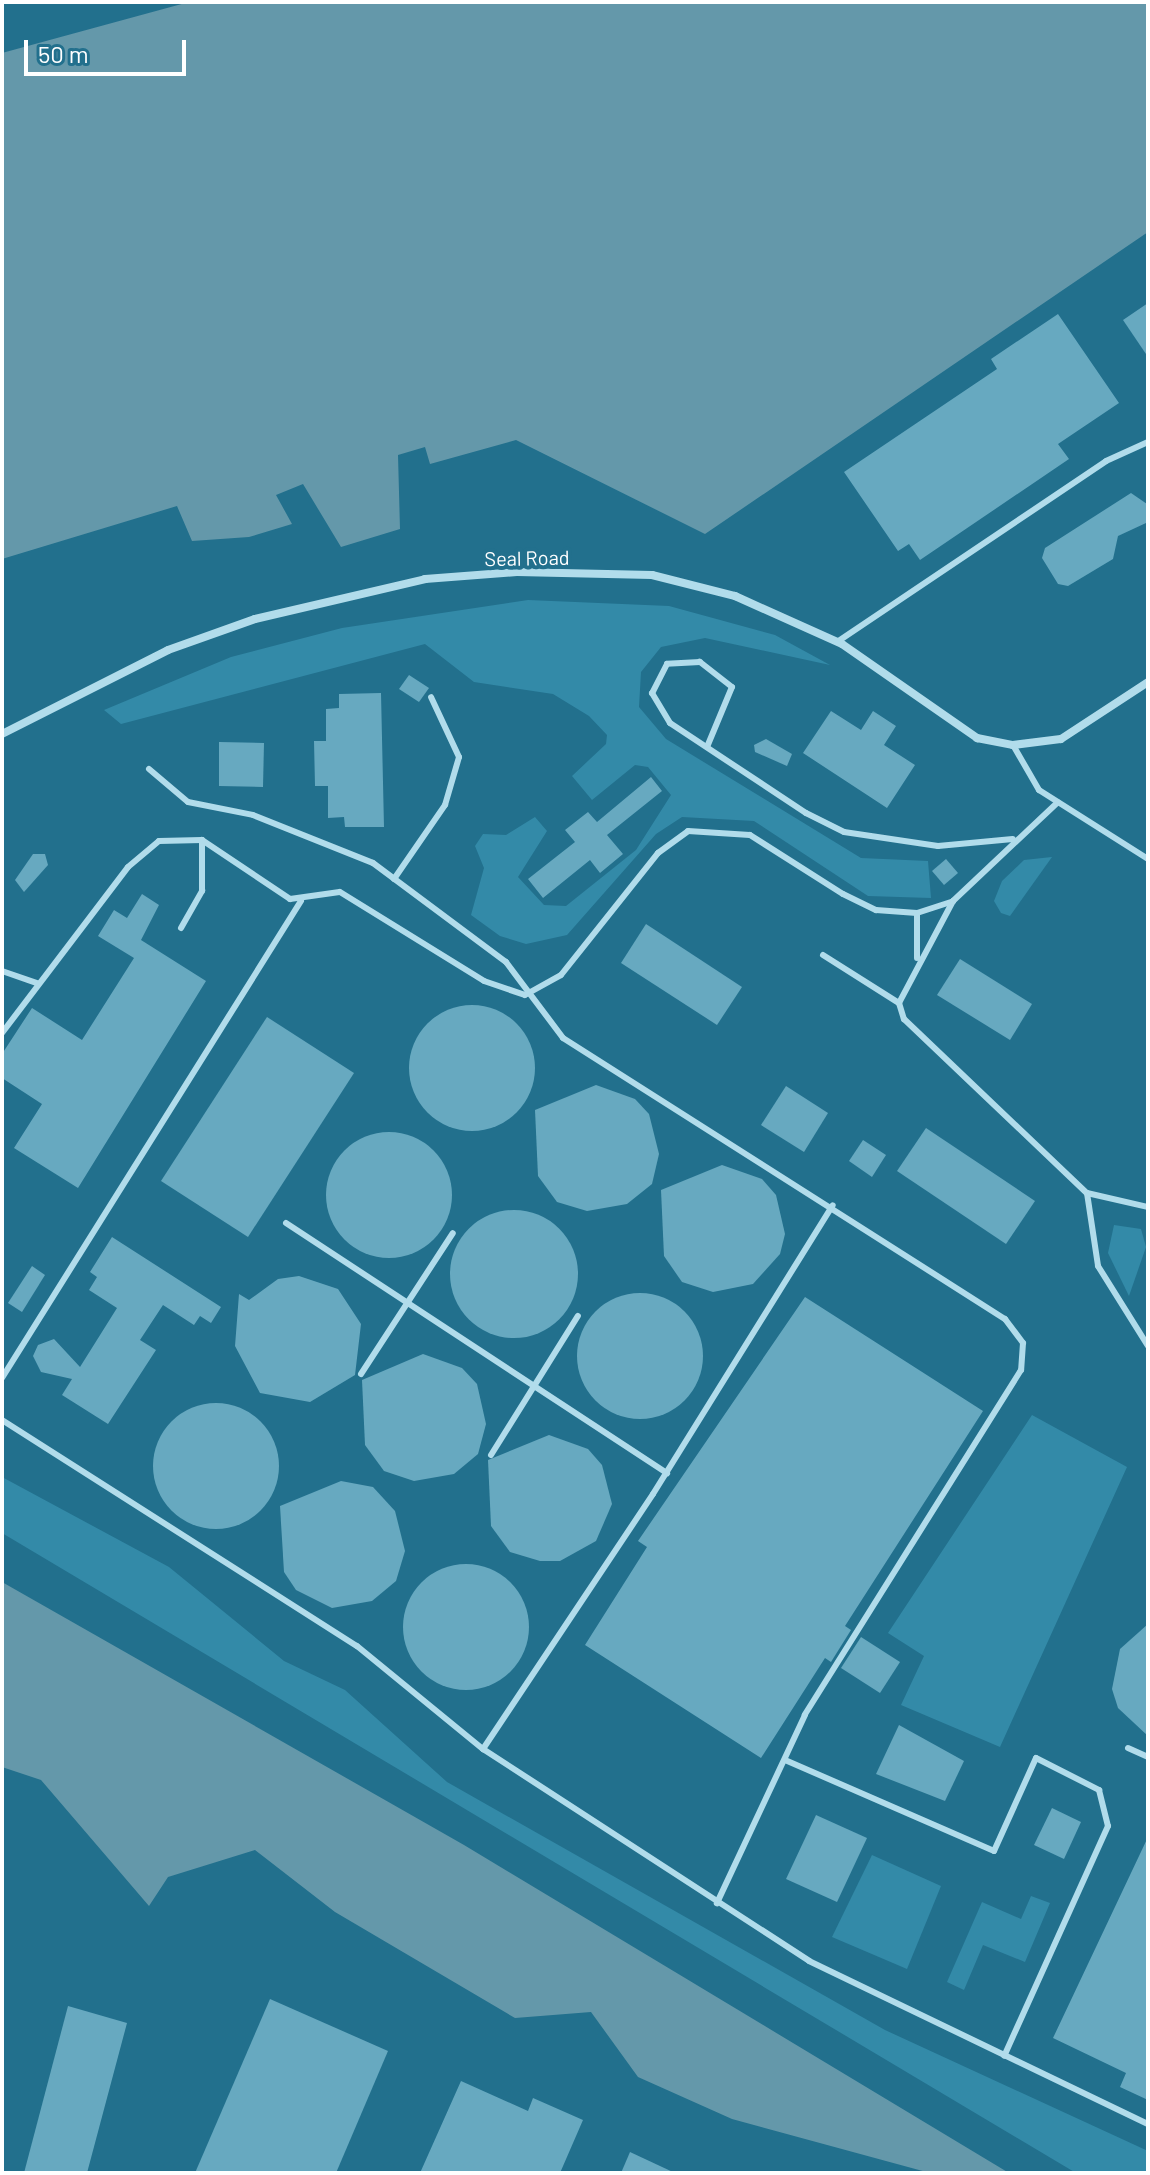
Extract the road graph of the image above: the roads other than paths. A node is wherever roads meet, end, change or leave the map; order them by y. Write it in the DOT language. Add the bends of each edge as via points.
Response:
graph roads {
  1 [pos="1148,442"];
  2 [pos="837,642"];
  3 [pos="1148,682"];
  4 [pos="431,697"];
  5 [pos="2,734"];
  6 [pos="1013,745"];
  7 [pos="707,747"];
  8 [pos="149,769"];
  9 [pos="1058,802"];
  10 [pos="1013,839"];
  11 [pos="202,840"];
  12 [pos="1148,859"];
  13 [pos="394,879"];
  14 [pos="301,901"];
  15 [pos="953,901"];
  16 [pos="917,913"];
  17 [pos="181,928"];
  18 [pos="823,955"];
  19 [pos="917,962"];
  20 [pos="2,971"];
  21 [pos="37,983"];
  22 [pos="525,995"];
  23 [pos="899,1003"];
  24 [pos="2,1033"];
  25 [pos="1087,1193"];
  26 [pos="833,1205"];
  27 [pos="1148,1207"];
  28 [pos="286,1223"];
  29 [pos="453,1233"];
  30 [pos="407,1301"];
  31 [pos="578,1316"];
  32 [pos="1148,1346"];
  33 [pos="361,1374"];
  34 [pos="2,1378"];
  35 [pos="538,1387"];
  36 [pos="2,1420"];
  37 [pos="491,1455"];
  38 [pos="667,1473"];
  39 [pos="1128,1748"];
  40 [pos="483,1749"];
  41 [pos="1148,1757"];
  42 [pos="785,1760"];
  43 [pos="717,1903"];
  44 [pos="1004,2056"];
  45 [pos="1148,2124"];
  1 -- 2 [label="lane" via="1106,461"];
  2 -- 5 [label="street, Seal Road" via="735,596 652,575 425,579 255,619 168,650"];
  2 -- 6 [label="street, Seal Road" via="946,721"];
  3 -- 6 [label="street, Seal Road" via="1039,746"];
  4 -- 13 [label="lane" via="459,757 445,805"];
  6 -- 9 [label="lane" via="1022,770"];
  7 -- 7 [label="lane" via="657,708 652,693 667,664 700,662 732,687"];
  7 -- 10 [label="lane" via="844,832 938,846"];
  8 -- 13 [label="lane" via="188,802 275,823"];
  9 -- 10 [label="lane"];
  9 -- 12 [label="lane"];
  10 -- 15 [label="lane"];
  11 -- 14 [label="lane"];
  11 -- 17 [label="lane" via="202,891"];
  11 -- 21 [label="lane" via="159,841 128,867"];
  13 -- 22 [label="lane" via="506,962"];
  14 -- 22 [label="lane" via="340,892 484,981"];
  14 -- 34 [label="lane"];
  15 -- 16 [label="lane"];
  15 -- 19 [label="lane"];
  16 -- 19 [label="lane"];
  16 -- 22 [label="lane" via="854,900 750,835 688,831 658,853 561,975"];
  18 -- 23 [label="lane"];
  19 -- 23 [label="lane"];
  20 -- 21 [label="lane"];
  21 -- 24 [label="lane"];
  22 -- 26 [label="lane" via="563,1038"];
  23 -- 25 [label="lane" via="918,1040"];
  25 -- 27 [label="lane"];
  25 -- 32 [label="lane" via="1098,1266"];
  26 -- 38 [label="lane"];
  26 -- 42 [label="lane" via="1005,1319 1023,1343 1021,1370 805,1715"];
  28 -- 30 [label="lane"];
  29 -- 30 [label="lane"];
  30 -- 33 [label="lane"];
  30 -- 35 [label="lane"];
  31 -- 35 [label="lane"];
  35 -- 37 [label="lane"];
  35 -- 38 [label="lane"];
  36 -- 40 [label="lane" via="357,1646"];
  38 -- 40 [label="lane"];
  39 -- 41 [label="lane"];
  40 -- 43 [label="lane"];
  42 -- 43 [label="lane"];
  42 -- 44 [label="lane" via="994,1851 1036,1758 1099,1790 1108,1826"];
  43 -- 44 [label="lane" via="809,1961"];
  44 -- 45 [label="lane"];
}
